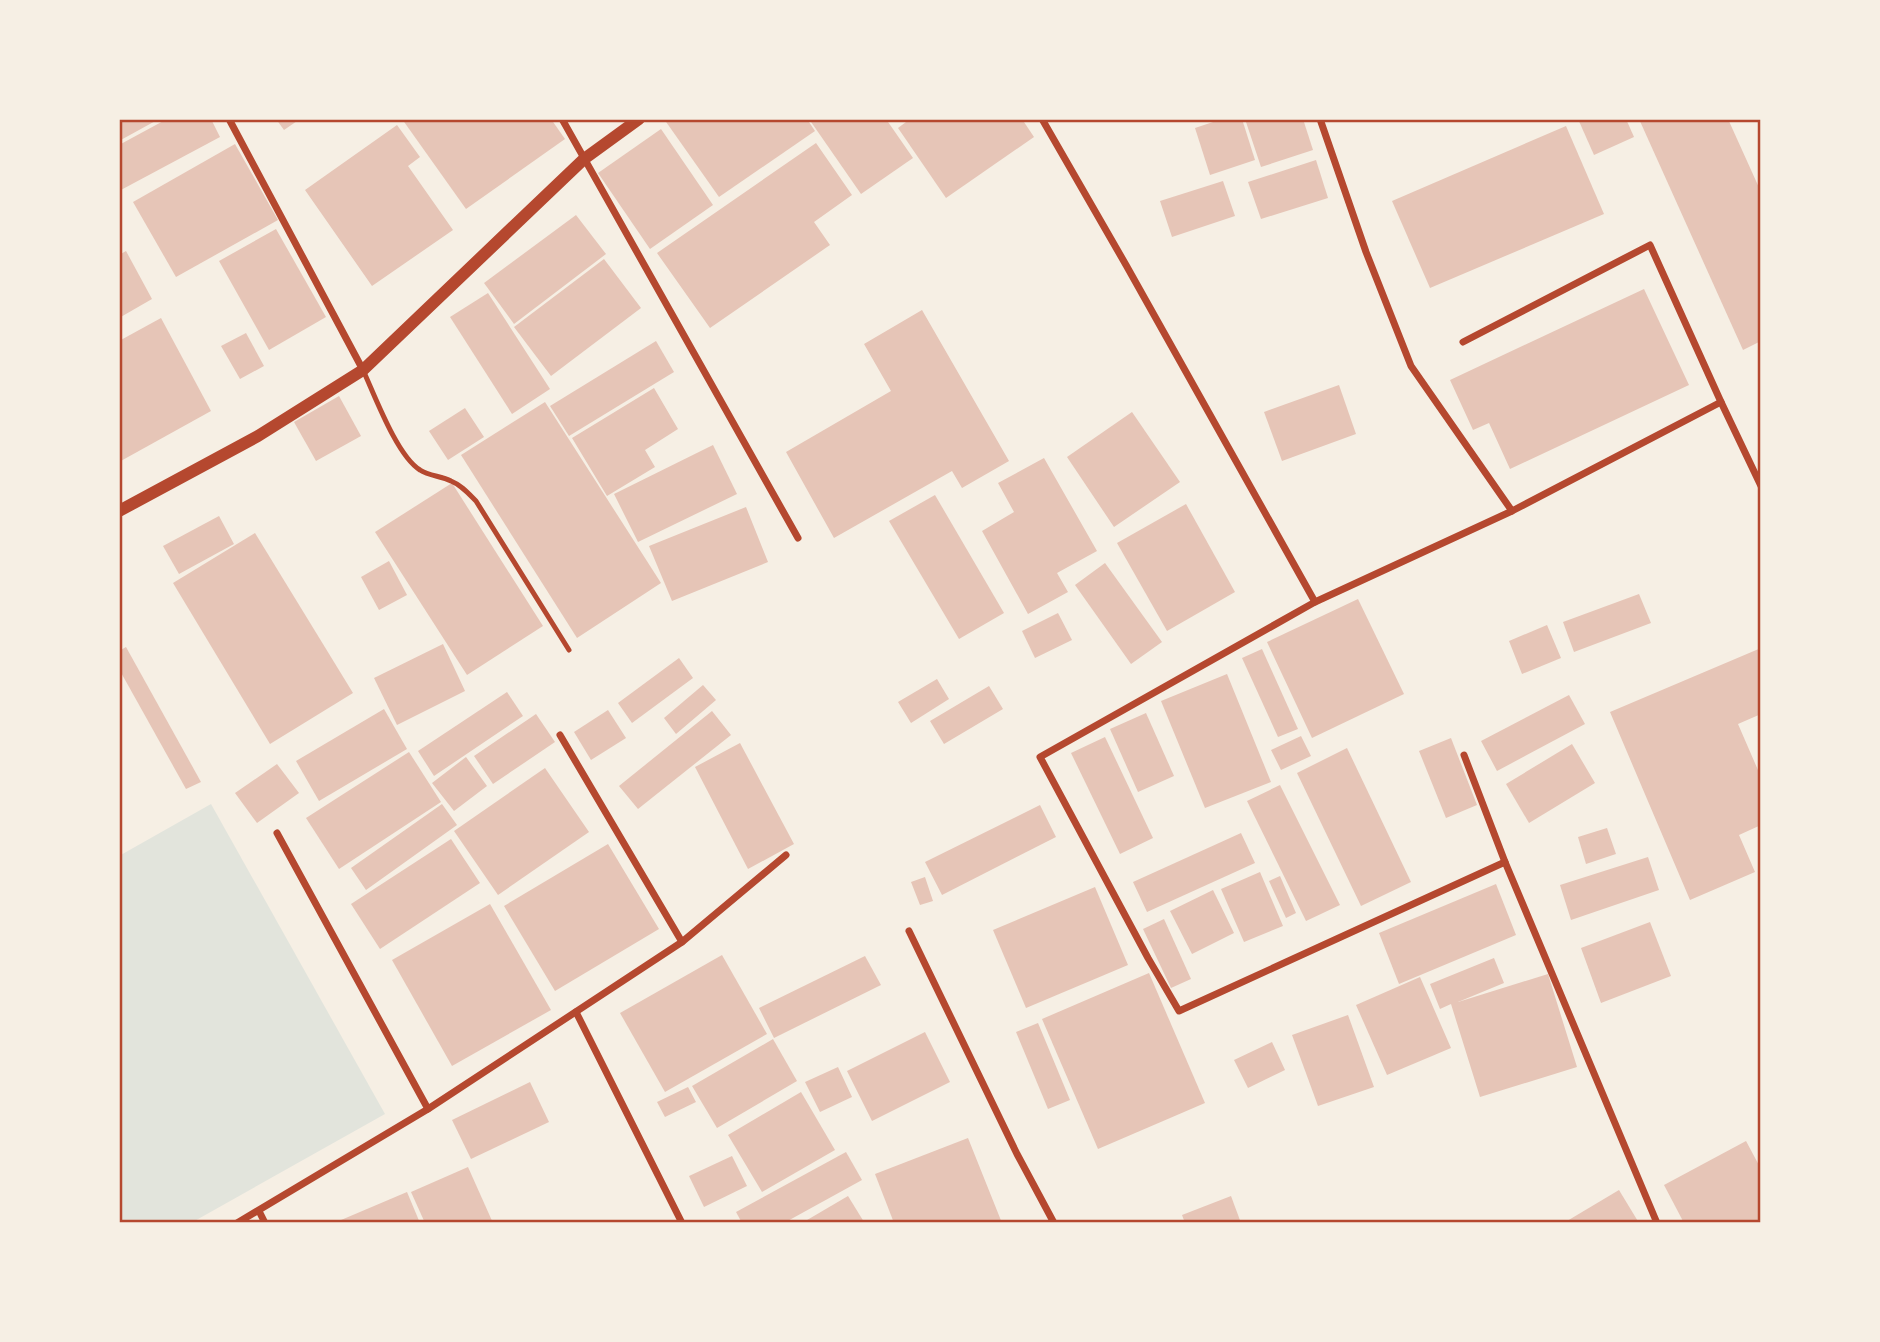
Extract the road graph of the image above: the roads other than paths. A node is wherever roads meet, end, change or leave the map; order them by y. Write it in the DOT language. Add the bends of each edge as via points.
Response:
graph roads {
  1 [pos="229,119"];
  2 [pos="562,119"];
  3 [pos="639,119"];
  4 [pos="1042,119"];
  5 [pos="1320,119"];
  6 [pos="584,159"];
  7 [pos="1463,342"];
  8 [pos="363,370"];
  9 [pos="1721,402"];
  10 [pos="1761,486"];
  11 [pos="119,511"];
  12 [pos="1512,511"];
  13 [pos="798,538"];
  14 [pos="1315,602"];
  15 [pos="569,650"];
  16 [pos="560,735"];
  17 [pos="1464,755"];
  18 [pos="277,833"];
  19 [pos="786,855"];
  20 [pos="1506,862"];
  21 [pos="909,931"];
  22 [pos="682,942"];
  23 [pos="576,1012"];
  24 [pos="428,1109"];
  25 [pos="259,1211"];
  26 [pos="237,1223"];
  27 [pos="265,1223"];
  28 [pos="682,1223"];
  29 [pos="1054,1223"];
  30 [pos="1657,1223"];
  1 -- 8 [label="street"];
  2 -- 6 [label="street"];
  3 -- 6 [label="street"];
  4 -- 14 [label="street"];
  5 -- 12 [label="street" via="1411,366"];
  6 -- 8 [label="street"];
  6 -- 13 [label="street"];
  7 -- 9 [label="street" via="1650,245"];
  8 -- 11 [label="street" via="258,436"];
  8 -- 15 [label="lane" via="411,463 461,486 476,501"];
  9 -- 10 [label="street"];
  9 -- 12 [label="street"];
  12 -- 14 [label="street"];
  14 -- 20 [label="street" via="1040,757 1179,1011"];
  16 -- 22 [label="street"];
  17 -- 20 [label="street"];
  18 -- 24 [label="street"];
  19 -- 22 [label="street"];
  20 -- 30 [label="street"];
  21 -- 29 [label="street"];
  22 -- 23 [label="street"];
  23 -- 24 [label="street"];
  23 -- 28 [label="street"];
  24 -- 25 [label="street"];
  25 -- 26 [label="street"];
  25 -- 27 [label="street"];
}
